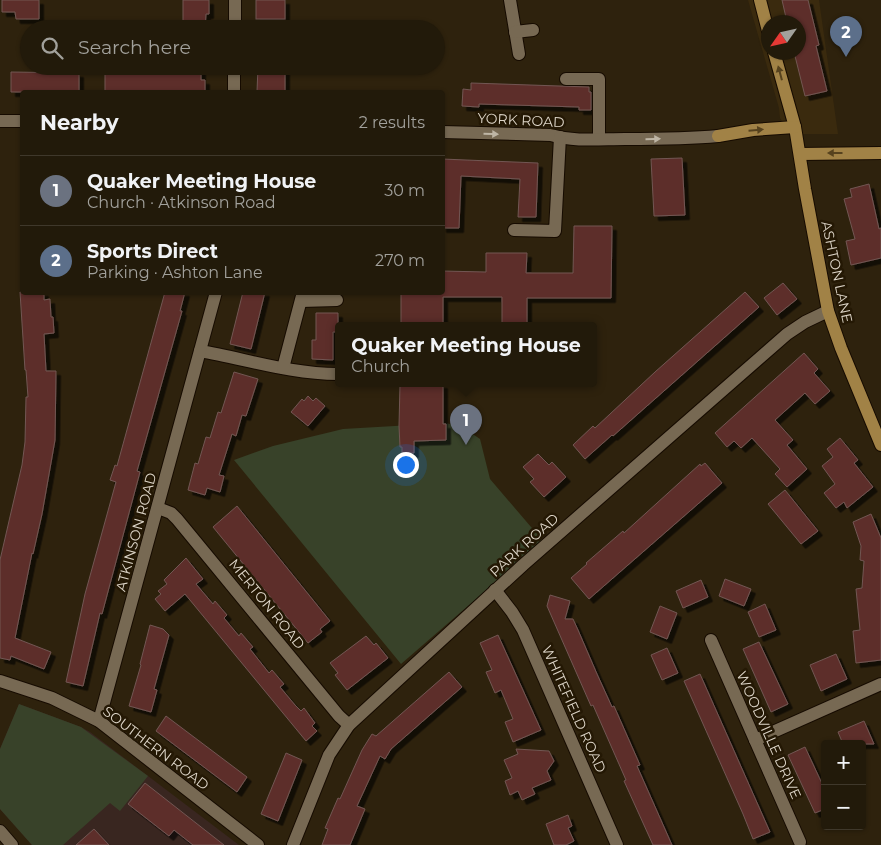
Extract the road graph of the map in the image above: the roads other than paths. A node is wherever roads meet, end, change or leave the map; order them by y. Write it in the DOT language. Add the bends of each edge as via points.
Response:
graph roads {
  1 [pos="235,0"];
  2 [pos="510,0"];
  3 [pos="760,0"];
  4 [pos="764,15"];
  5 [pos="235,20"];
  6 [pos="533,30"];
  7 [pos="516,32"];
  8 [pos="519,54"];
  9 [pos="776,60"];
  10 [pos="234,75"];
  11 [pos="566,78"];
  12 [pos="234,90"];
  13 [pos="0,121"];
  14 [pos="20,121"];
  15 [pos="795,127"];
  16 [pos="445,132"];
  17 [pos="718,136"];
  18 [pos="560,137"];
  19 [pos="599,139"];
  20 [pos="881,153"];
  21 [pos="800,154"];
  22 [pos="514,230"];
  23 [pos="215,295"];
  24 [pos="302,297"];
  25 [pos="338,300"];
  26 [pos="828,312"];
  27 [pos="200,351"];
  28 [pos="283,368"];
  29 [pos="335,374"];
  30 [pos="881,445"];
  31 [pos="158,508"];
  32 [pos="495,590"];
  33 [pos="711,640"];
  34 [pos="0,681"];
  35 [pos="881,684"];
  36 [pos="99,721"];
  37 [pos="349,725"];
  38 [pos="755,740"];
  39 [pos="0,832"];
  40 [pos="800,842"];
  41 [pos="12,845"];
  42 [pos="258,845"];
  43 [pos="294,845"];
  44 [pos="617,845"];
  1 -- 5 [label="street"];
  2 -- 7 [label="street"];
  3 -- 4 [label="main road"];
  6 -- 7 [label="street"];
  7 -- 8 [label="street"];
  15 -- 9 [label="main road, ASHTON LANE, one-way"];
  10 -- 12 [label="street"];
  11 -- 19 [label="street" via="599,79"];
  13 -- 14 [label="street"];
  17 -- 15 [label="main road, one-way"];
  15 -- 21 [label="main road, ASHTON LANE"];
  16 -- 18 [label="street, YORK ROAD, one-way"];
  19 -- 17 [label="street, YORK ROAD, one-way"];
  18 -- 19 [label="street, YORK ROAD"];
  18 -- 22 [label="street" via="555,231"];
  20 -- 21 [label="main road, one-way"];
  21 -- 26 [label="main road, ASHTON LANE"];
  23 -- 27 [label="street, ATKINSON ROAD"];
  24 -- 25 [label="street"];
  24 -- 28 [label="street"];
  26 -- 30 [label="main road, ASHTON LANE"];
  26 -- 32 [label="street, PARK ROAD" via="787,334"];
  27 -- 28 [label="street"];
  27 -- 31 [label="street, ATKINSON ROAD"];
  28 -- 29 [label="street"];
  31 -- 36 [label="street, ATKINSON ROAD"];
  31 -- 37 [label="street, MERTON ROAD" via="171,512"];
  32 -- 37 [label="street, PARK ROAD"];
  32 -- 44 [label="street, WHITEFIELD ROAD" via="523,630"];
  33 -- 38 [label="street, WOODVILLE DRIVE"];
  34 -- 36 [label="street, SOUTHERN ROAD" via="52,698"];
  35 -- 38 [label="street"];
  36 -- 42 [label="street, SOUTHERN ROAD"];
  37 -- 43 [label="street, PARK ROAD" via="329,755"];
  38 -- 40 [label="street, WOODVILLE DRIVE"];
  39 -- 41 [label="street"];
}
